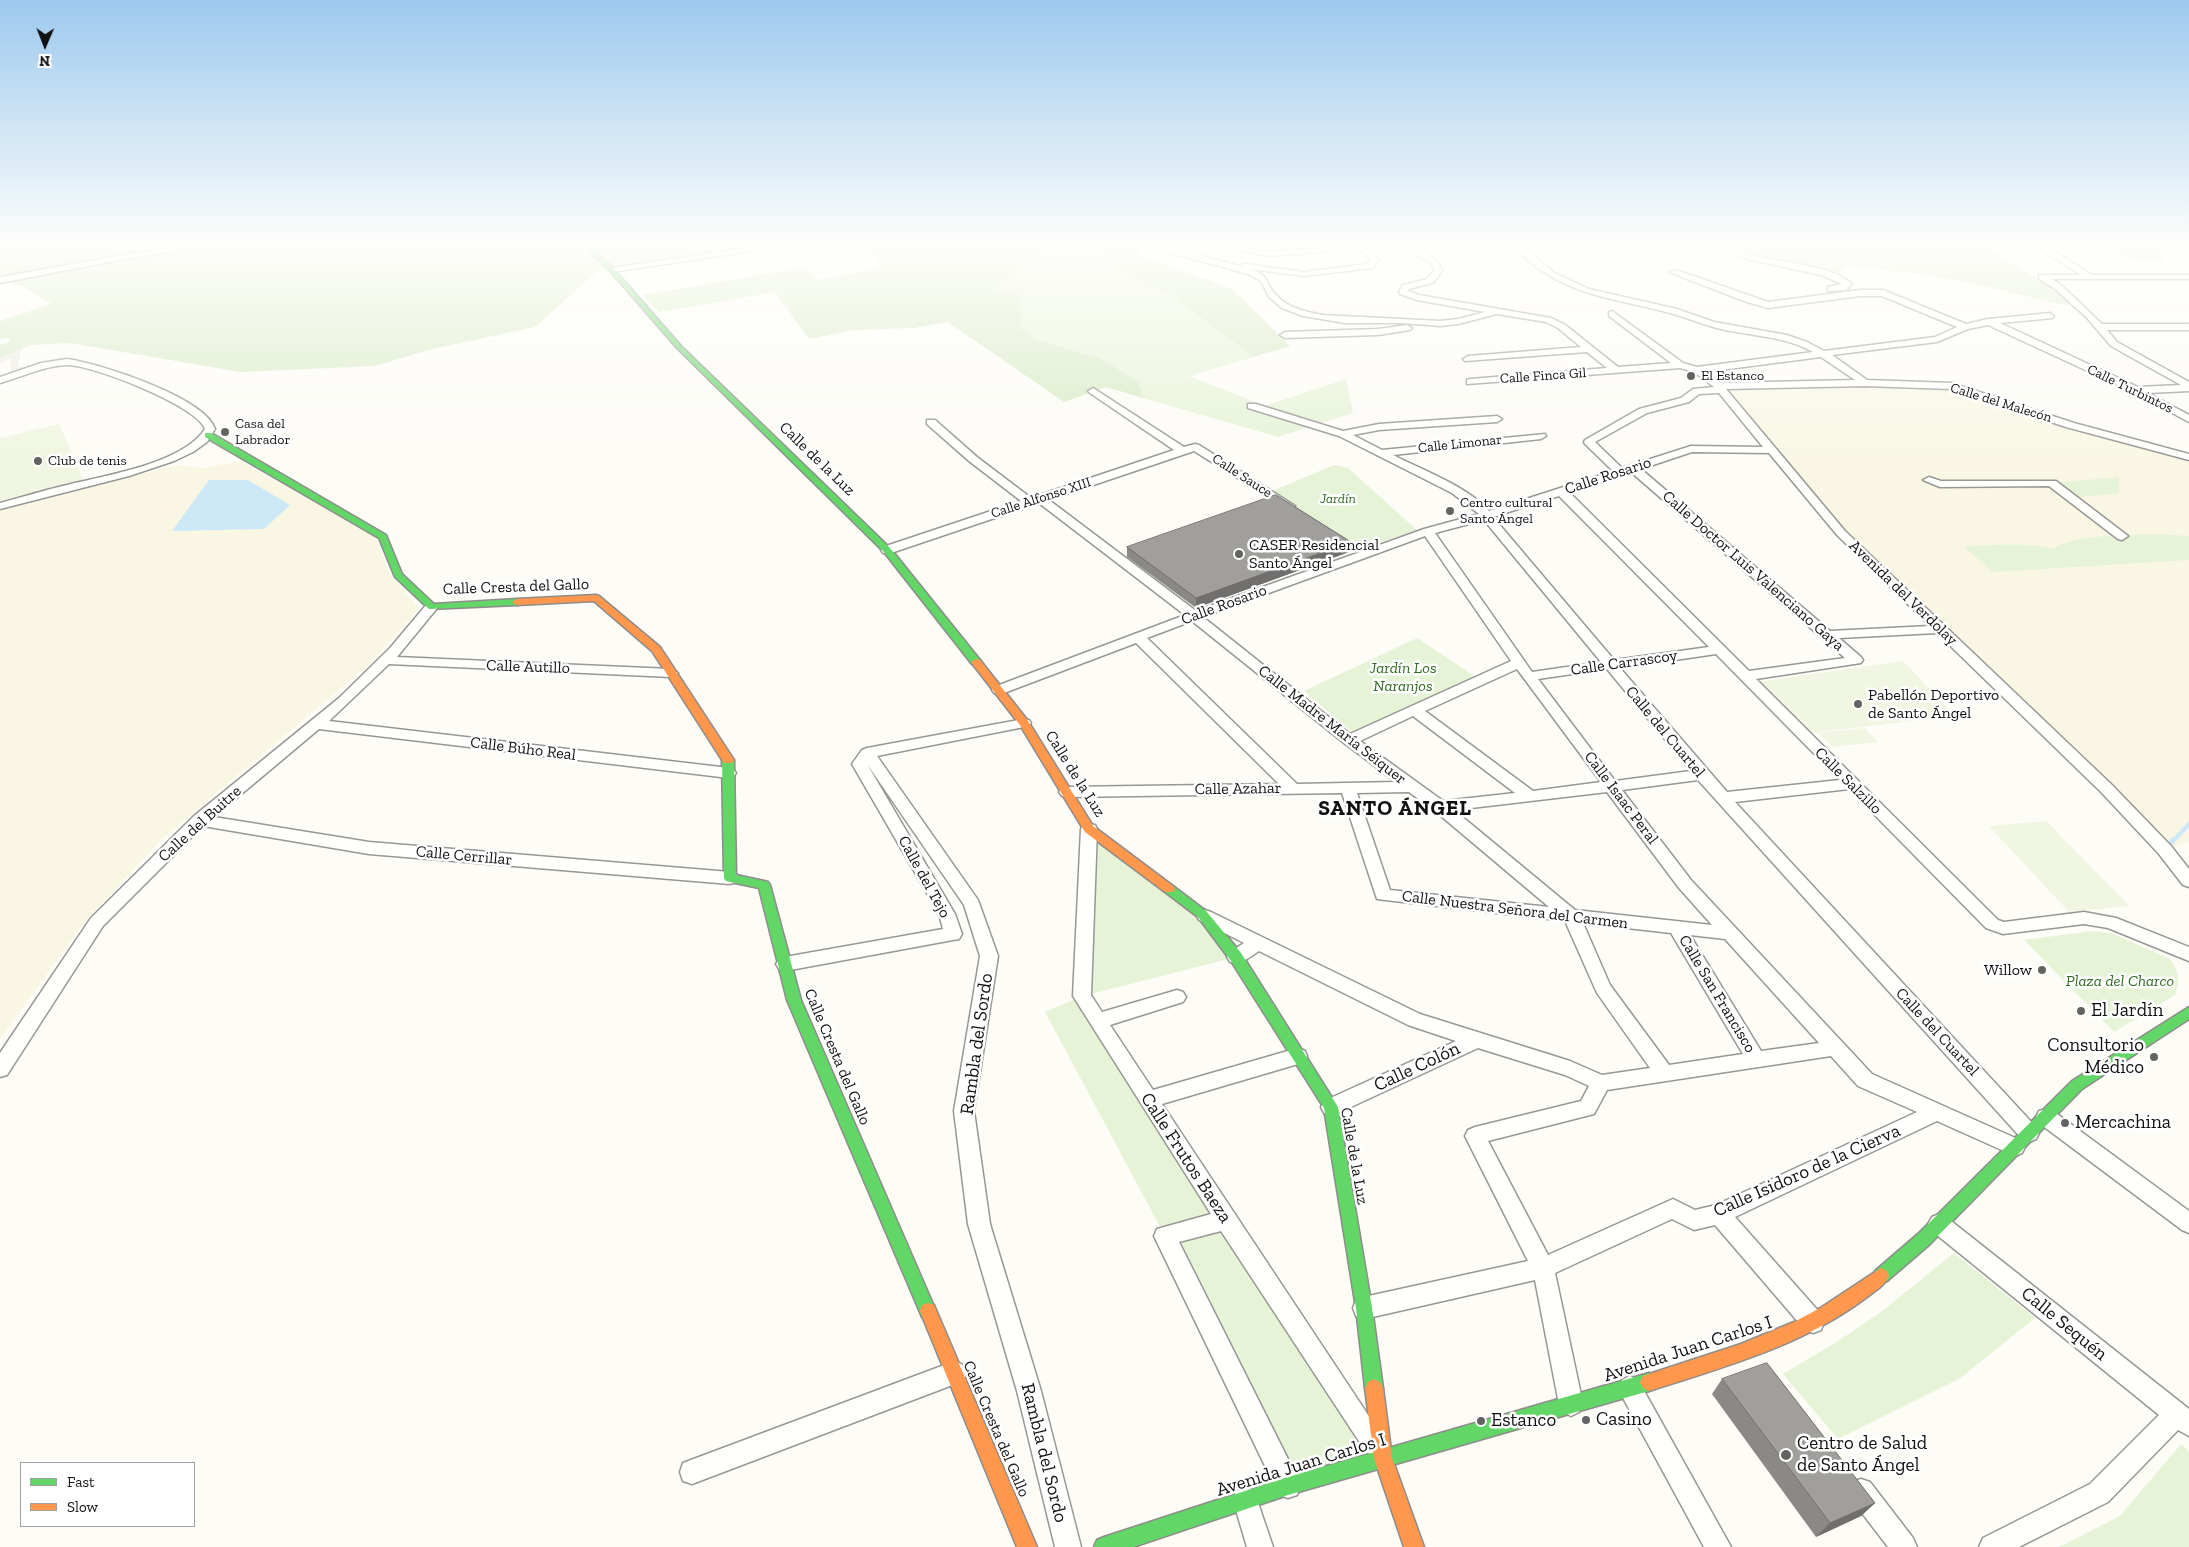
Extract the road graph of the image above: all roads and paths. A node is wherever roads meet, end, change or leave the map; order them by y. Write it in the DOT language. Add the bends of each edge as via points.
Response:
graph roads {
  1 [pos="652,316"];
  2 [pos="1317,316"];
  3 [pos="1477,316"];
  4 [pos="1526,316"];
  5 [pos="1615,316"];
  6 [pos="1689,316"];
  7 [pos="1939,316"];
  8 [pos="2048,316"];
  9 [pos="2088,316"];
  10 [pos="1988,322"];
  11 [pos="1446,324"];
  12 [pos="1965,327"];
  13 [pos="2099,327"];
  14 [pos="2189,328"];
  15 [pos="1285,335"];
  16 [pos="1588,349"];
  17 [pos="1820,353"];
  18 [pos="1468,359"];
  19 [pos="1680,365"];
  20 [pos="1697,370"];
  21 [pos="1617,371"];
  22 [pos="0,380"];
  23 [pos="1470,382"];
  24 [pos="1865,382"];
  25 [pos="2189,387"];
  26 [pos="1719,388"];
  27 [pos="2136,390"];
  28 [pos="1093,391"];
  29 [pos="1252,406"];
  30 [pos="1497,419"];
  31 [pos="2189,419"];
  32 [pos="931,422"];
  33 [pos="1343,434"];
  34 [pos="208,435"];
  35 [pos="1541,436"];
  36 [pos="1195,447"];
  37 [pos="1769,450"];
  38 [pos="1182,451"];
  39 [pos="1380,453"];
  40 [pos="2189,457"];
  41 [pos="1633,468"];
  42 [pos="1620,472"];
  43 [pos="1929,480"];
  44 [pos="1561,491"];
  45 [pos="1035,500"];
  46 [pos="0,506"];
  47 [pos="1296,511"];
  48 [pos="1485,516"];
  49 [pos="1428,531"];
  50 [pos="2122,536"];
  51 [pos="887,550"];
  52 [pos="432,607"];
  53 [pos="1194,616"];
  54 [pos="1941,629"];
  55 [pos="1827,635"];
  56 [pos="1138,637"];
  57 [pos="1719,650"];
  58 [pos="385,660"];
  59 [pos="1519,663"];
  60 [pos="1609,665"];
  61 [pos="671,672"];
  62 [pos="1530,676"];
  63 [pos="1745,676"];
  64 [pos="1000,690"];
  65 [pos="1414,710"];
  66 [pos="1024,723"];
  67 [pos="317,724"];
  68 [pos="1349,740"];
  69 [pos="867,754"];
  70 [pos="729,774"];
  71 [pos="1702,775"];
  72 [pos="1850,784"];
  73 [pos="1611,786"];
  74 [pos="1410,787"];
  75 [pos="1292,788"];
  76 [pos="1348,788"];
  77 [pos="1067,792"];
  78 [pos="1530,796"];
  79 [pos="1723,798"];
  80 [pos="1440,807"];
  81 [pos="200,820"];
  82 [pos="1089,829"];
  83 [pos="730,878"];
  84 [pos="2189,881"];
  85 [pos="1202,914"];
  86 [pos="1572,917"];
  87 [pos="1677,928"];
  88 [pos="1729,933"];
  89 [pos="1260,942"];
  90 [pos="2189,954"];
  91 [pos="1236,957"];
  92 [pos="784,964"];
  93 [pos="1177,997"];
  94 [pos="2189,1012"];
  95 [pos="2189,1016"];
  96 [pos="1098,1021"];
  97 [pos="2173,1022"];
  98 [pos="1476,1040"];
  99 [pos="1836,1048"];
  100 [pos="1298,1056"];
  101 [pos="1756,1059"];
  102 [pos="0,1069"];
  103 [pos="1664,1073"];
  104 [pos="1602,1083"];
  105 [pos="1148,1100"];
  106 [pos="1331,1107"];
  107 [pos="1936,1112"];
  108 [pos="2046,1117"];
  109 [pos="2029,1133"];
  110 [pos="2015,1147"];
  111 [pos="1719,1214"];
  112 [pos="1226,1220"];
  113 [pos="2189,1223"];
  114 [pos="1939,1224"];
  115 [pos="1542,1268"];
  116 [pos="1364,1308"];
  117 [pos="1813,1322"];
  118 [pos="955,1373"];
  119 [pos="1630,1388"];
  120 [pos="1571,1404"];
  121 [pos="2183,1419"];
  122 [pos="1383,1458"];
  123 [pos="692,1472"];
  124 [pos="1850,1476"];
  125 [pos="1288,1486"];
  126 [pos="1245,1500"];
  127 [pos="1111,1546"];
  128 [pos="1027,1547"];
  129 [pos="1068,1547"];
  130 [pos="1260,1547"];
  131 [pos="1414,1547"];
  132 [pos="1718,1547"];
  133 [pos="1904,1547"];
  134 [pos="1992,1547"];
  1 -- 51 [label="street, Calle de la Luz" via="679,347"];
  2 -- 11 [label="street"];
  3 -- 11 [label="street"];
  4 -- 16 [label="street" via="1561,326"];
  5 -- 19 [label="street, Avenida del Verdolay"];
  6 -- 17 [label="street" via="1712,324 1795,340"];
  7 -- 12 [label="street"];
  8 -- 10 [label="street"];
  9 -- 13 [label="street"];
  10 -- 12 [label="street"];
  10 -- 27 [label="street, Calle Turbintos"];
  11 -- 15 [label="street" via="1378,332"];
  12 -- 17 [label="street" via="1937,339"];
  13 -- 14 [label="street"];
  13 -- 25 [label="street" via="2114,344"];
  16 -- 18 [label="street"];
  16 -- 21 [label="street"];
  17 -- 20 [label="street"];
  17 -- 24 [label="street"];
  19 -- 20 [label="street, Avenida del Verdolay"];
  19 -- 21 [label="street, Calle Finca Gil"];
  20 -- 26 [label="street, Avenida del Verdolay"];
  21 -- 23 [label="street, Calle Finca Gil"];
  22 -- 34 [label="street" via="50,364 67,362 92,366 129,377 196,412 210,425"];
  24 -- 26 [label="street, Calle del Malecón"];
  24 -- 40 [label="street, Calle del Malecón" via="1952,386 2070,425"];
  25 -- 27 [label="street"];
  26 -- 37 [label="street, Avenida del Verdolay"];
  26 -- 42 [label="street, Calle del Malecón" via="1696,391 1685,400 1643,411 1589,442"];
  27 -- 31 [label="street, Calle Turbintos"];
  28 -- 38 [label="street"];
  29 -- 33 [label="street, Calle del Cuartel"];
  30 -- 33 [label="street" via="1379,427"];
  32 -- 45 [label="street, Calle Madre María Séiquer" via="972,459"];
  33 -- 39 [label="street, Calle del Cuartel"];
  34 -- 46 [label="street" via="187,451 152,466"];
  34 -- 52 [label="street, Calle Cresta del Gallo" via="383,537 398,575"];
  35 -- 39 [label="street, Calle Limonar"];
  36 -- 38 [label="street, Calle Alfonso XIII"];
  36 -- 47 [label="street, Calle Sauce"];
  37 -- 41 [label="street, Calle Rosario" via="1691,449"];
  37 -- 54 [label="street, Avenida del Verdolay" via="1841,533"];
  38 -- 45 [label="street, Calle Alfonso XIII"];
  39 -- 48 [label="street, Calle del Cuartel" via="1456,491 1479,507"];
  41 -- 42 [label="street, Calle Rosario"];
  41 -- 55 [label="street, Calle Doctor Luis Valenciano Gaya"];
  42 -- 44 [label="street, Calle Rosario"];
  43 -- 50 [label="street" via="1940,484 2052,482"];
  44 -- 48 [label="street, Calle Rosario"];
  44 -- 57 [label="street, Calle Salzillo"];
  45 -- 51 [label="street, Calle Alfonso XIII"];
  45 -- 53 [label="street, Calle Madre María Séiquer"];
  48 -- 49 [label="street, Calle Rosario"];
  48 -- 60 [label="street, Calle del Cuartel"];
  49 -- 53 [label="street, Calle Rosario" via="1359,551"];
  49 -- 59 [label="street, Calle Isaac Peral"];
  51 -- 64 [label="street, Calle de la Luz"];
  52 -- 58 [label="street, Calle del Buitre"];
  52 -- 61 [label="street, Calle Cresta del Gallo" via="596,598 656,649"];
  53 -- 56 [label="street, Calle Rosario"];
  53 -- 68 [label="street, Calle Madre María Séiquer"];
  54 -- 55 [label="street"];
  54 -- 84 [label="street, Avenida del Verdolay" via="2107,789"];
  55 -- 63 [label="street, Calle Doctor Luis Valenciano Gaya" via="1856,660"];
  56 -- 64 [label="street, Calle Rosario"];
  56 -- 75 [label="street"];
  57 -- 60 [label="street, Calle Carrascoy"];
  57 -- 63 [label="street, Calle Salzillo"];
  58 -- 61 [label="street, Calle Autillo"];
  58 -- 67 [label="street, Calle del Buitre"];
  59 -- 62 [label="street, Calle Isaac Peral"];
  59 -- 65 [label="street"];
  60 -- 62 [label="street, Calle Carrascoy"];
  60 -- 71 [label="street, Calle del Cuartel"];
  61 -- 70 [label="street, Calle Cresta del Gallo" via="729,761"];
  62 -- 73 [label="street, Calle Isaac Peral"];
  63 -- 72 [label="street, Calle Salzillo"];
  64 -- 66 [label="street, Calle de la Luz"];
  65 -- 68 [label="street"];
  65 -- 78 [label="street"];
  66 -- 69 [label="street"];
  66 -- 77 [label="street, Calle de la Luz"];
  67 -- 70 [label="street, Calle Búho Real"];
  67 -- 81 [label="street, Calle del Buitre"];
  68 -- 74 [label="street, Calle Madre María Séiquer"];
  69 -- 92 [label="street, Calle del Tejo" via="859,764 947,914 953,934"];
  69 -- 129 [label="street, Rambla del Sordo" via="972,904 989,956 964,1111 980,1224 1029,1391"];
  70 -- 83 [label="street, Calle Cresta del Gallo"];
  71 -- 73 [label="street"];
  71 -- 79 [label="street, Calle del Cuartel"];
  72 -- 79 [label="street"];
  72 -- 90 [label="street, Calle Salzillo" via="1997,927 2098,919"];
  73 -- 78 [label="street"];
  73 -- 88 [label="street, Calle Isaac Peral" via="1685,884"];
  74 -- 76 [label="street, Calle Azahar"];
  74 -- 80 [label="street, Calle Madre María Séiquer"];
  75 -- 76 [label="street, Calle Azahar"];
  75 -- 77 [label="street, Calle Azahar"];
  76 -- 86 [label="street, Calle Nuestra Señora del Carmen" via="1383,895"];
  77 -- 82 [label="street, Calle de la Luz"];
  78 -- 80 [label="street"];
  79 -- 109 [label="street, Calle del Cuartel"];
  80 -- 86 [label="street, Calle Madre María Séiquer"];
  81 -- 83 [label="street, Calle Cerrillar" via="369,848"];
  81 -- 102 [label="street, Calle del Buitre" via="97,922"];
  82 -- 85 [label="street, Calle de la Luz"];
  82 -- 96 [label="street, Calle Frutos Baeza" via="1082,996"];
  83 -- 92 [label="street, Calle Cresta del Gallo" via="764,885"];
  85 -- 89 [label="street"];
  85 -- 91 [label="street, Calle de la Luz"];
  86 -- 87 [label="street, Calle Nuestra Señora del Carmen"];
  86 -- 103 [label="street, Calle Madre María Séiquer" via="1603,988"];
  87 -- 88 [label="street, Calle Nuestra Señora del Carmen"];
  87 -- 101 [label="street, Calle San Francisco"];
  88 -- 99 [label="street, Calle Isaac Peral"];
  89 -- 91 [label="street"];
  89 -- 98 [label="street" via="1414,1020"];
  91 -- 100 [label="street, Calle de la Luz"];
  92 -- 118 [label="street, Calle Cresta del Gallo" via="794,1000"];
  93 -- 96 [label="street"];
  94 -- 97 [label="street, Avenida Juan Carlos I"];
  95 -- 97 [label="street"];
  96 -- 105 [label="street, Calle Frutos Baeza"];
  97 -- 108 [label="street, Avenida Juan Carlos I" via="2087,1078"];
  98 -- 104 [label="street" via="1570,1069"];
  98 -- 106 [label="street, Calle Colón"];
  99 -- 101 [label="street"];
  99 -- 107 [label="street, Calle Isaac Peral" via="1865,1080"];
  100 -- 105 [label="street"];
  100 -- 106 [label="street, Calle de la Luz"];
  101 -- 103 [label="street"];
  103 -- 104 [label="street"];
  104 -- 115 [label="street" via="1587,1108 1475,1136"];
  105 -- 112 [label="street, Calle Frutos Baeza"];
  106 -- 116 [label="street, Calle de la Luz"];
  107 -- 110 [label="street, Calle Isaac Peral"];
  107 -- 111 [label="street, Calle Isidoro de la Cierva"];
  108 -- 109 [label="street, Avenida Juan Carlos I"];
  108 -- 113 [label="street"];
  109 -- 110 [label="street, Avenida Juan Carlos I"];
  110 -- 114 [label="street, Avenida Juan Carlos I"];
  111 -- 115 [label="street, Calle Isidoro de la Cierva" via="1694,1220 1673,1209"];
  111 -- 117 [label="street"];
  112 -- 122 [label="street, Calle Frutos Baeza"];
  112 -- 125 [label="street" via="1165,1236"];
  114 -- 117 [label="street, Avenida Juan Carlos I" via="1859,1294"];
  114 -- 121 [label="street, Calle Sequén"];
  115 -- 116 [label="street, Calle Isidoro de la Cierva"];
  115 -- 120 [label="street"];
  116 -- 122 [label="street, Calle de la Luz"];
  117 -- 119 [label="street, Avenida Juan Carlos I" via="1758,1357"];
  118 -- 123 [label="street"];
  118 -- 128 [label="street, Calle Cresta del Gallo"];
  119 -- 120 [label="street, Avenida Juan Carlos I"];
  119 -- 132 [label="street"];
  120 -- 122 [label="street, Avenida Juan Carlos I"];
  121 -- 134 [label="street" via="2099,1494"];
  122 -- 125 [label="street, Avenida Juan Carlos I"];
  122 -- 131 [label="street, Calle de la Luz"];
  124 -- 133 [label="street"];
  125 -- 126 [label="street, Avenida Juan Carlos I"];
  126 -- 127 [label="street, Avenida Juan Carlos I"];
  126 -- 130 [label="street"];
}
